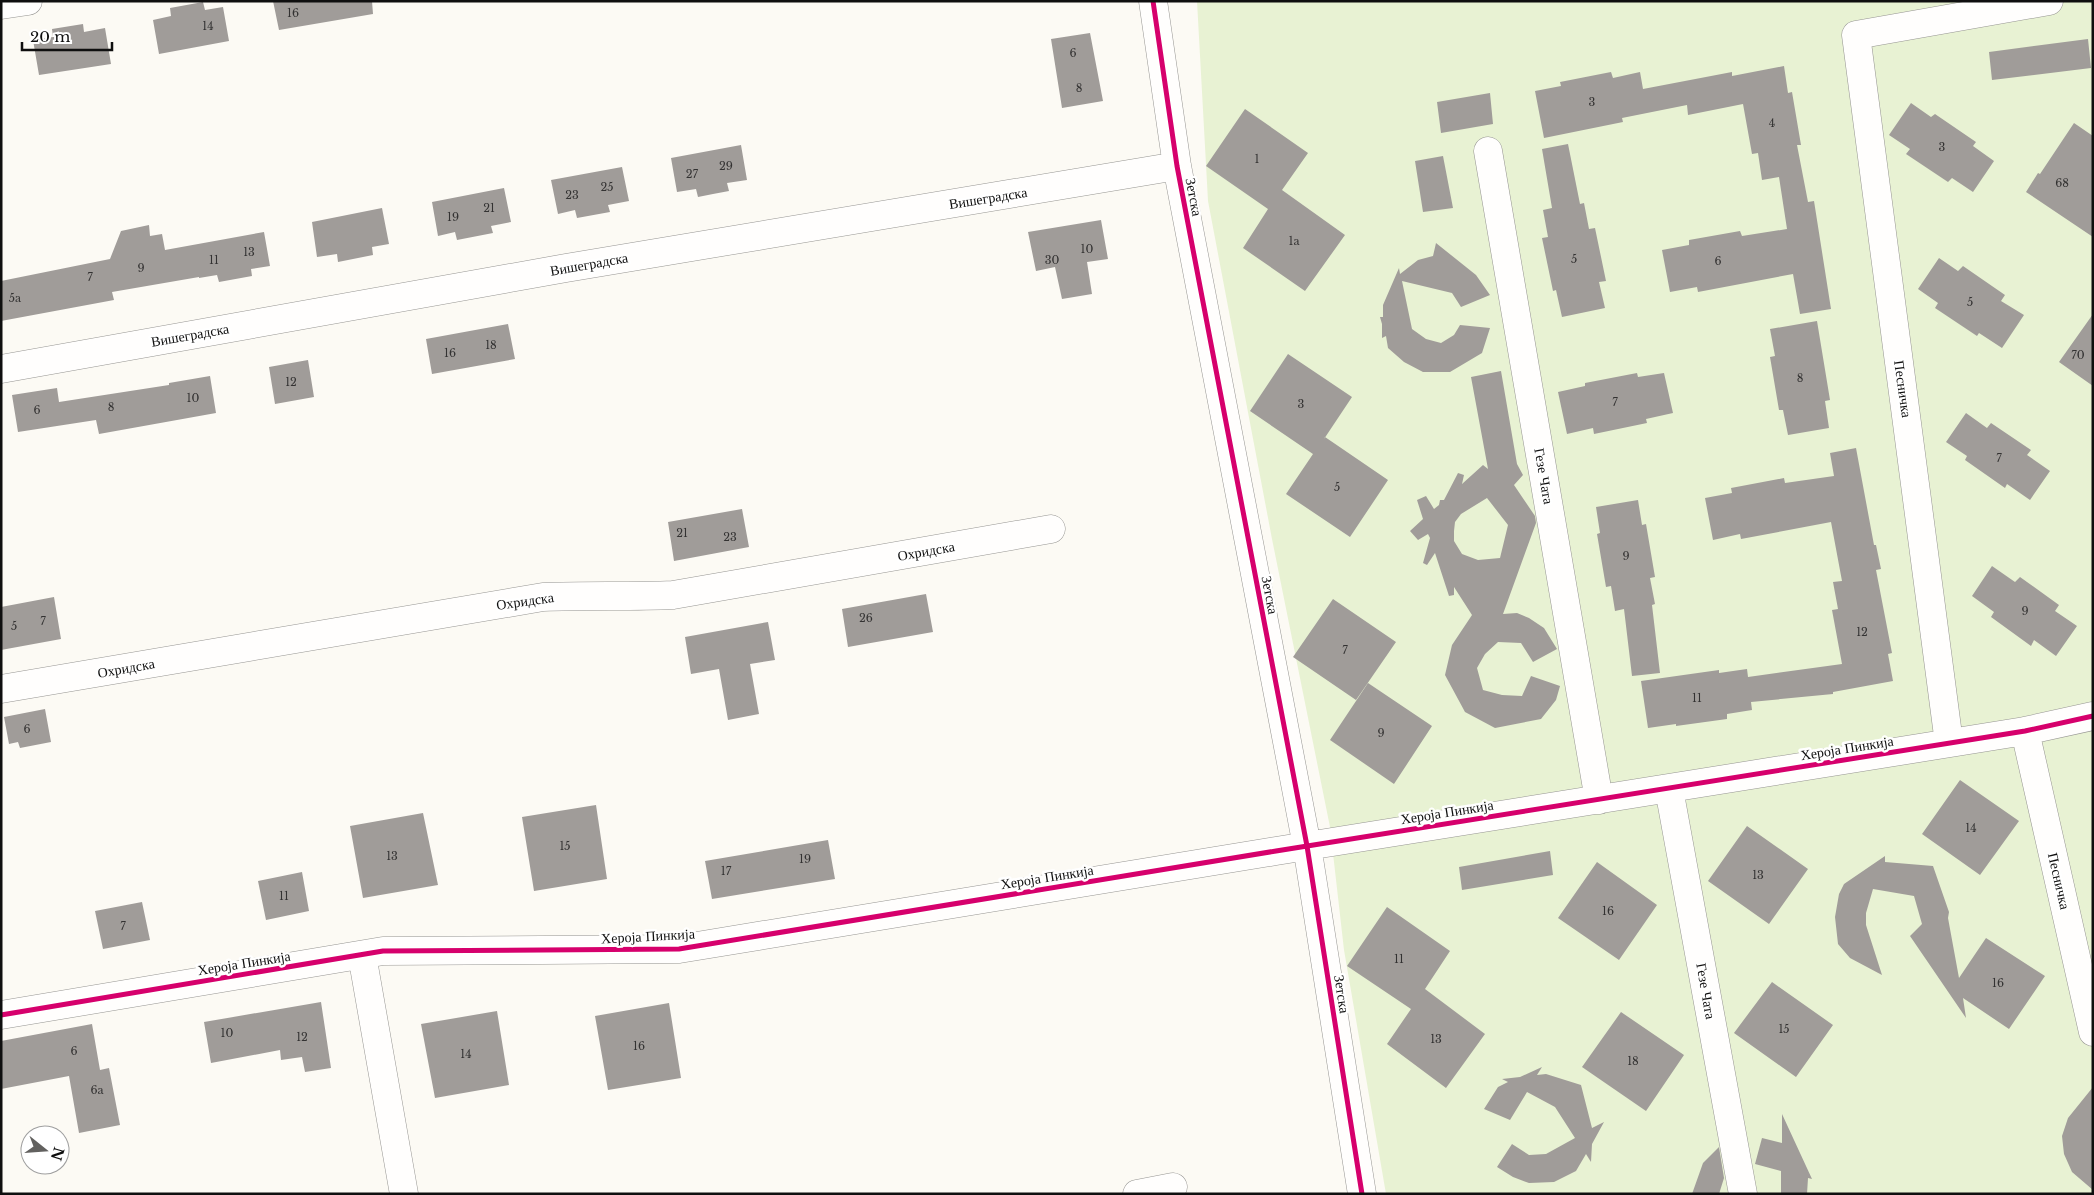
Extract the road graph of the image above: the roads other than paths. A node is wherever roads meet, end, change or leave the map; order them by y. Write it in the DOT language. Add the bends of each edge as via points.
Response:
graph roads {
  1 [pos="28,1"];
  2 [pos="1153,1"];
  3 [pos="2049,1"];
  4 [pos="1,5"];
  5 [pos="1488,151"];
  6 [pos="1177,166"];
  7 [pos="1,368"];
  8 [pos="1051,529"];
  9 [pos="1,689"];
  10 [pos="2093,716"];
  11 [pos="2025,731"];
  12 [pos="1949,743"];
  13 [pos="1669,788"];
  14 [pos="1599,800"];
  15 [pos="1307,846"];
  16 [pos="362,955"];
  17 [pos="1,1015"];
  18 [pos="2093,1032"];
  19 [pos="1172,1188"];
  20 [pos="404,1194"];
  21 [pos="1138,1194"];
  22 [pos="1362,1194"];
  23 [pos="1743,1194"];
  1 -- 4 [label="street"];
  2 -- 6 [label="street, Зетска"];
  3 -- 12 [label="street, Песничка" via="1856,35"];
  5 -- 14 [label="street, Гезе Чата"];
  6 -- 7 [label="street, Вишеградска" via="566,268"];
  6 -- 15 [label="street, Зетска"];
  8 -- 9 [label="street, Охридска" via="673,595 543,597"];
  10 -- 11 [label="street, Хероја Пинкија"];
  11 -- 12 [label="street, Хероја Пинкија"];
  11 -- 18 [label="street, Песничка"];
  12 -- 13 [label="street, Хероја Пинкија"];
  13 -- 14 [label="street, Хероја Пинкија"];
  13 -- 23 [label="street, Гезе Чата"];
  14 -- 15 [label="street, Хероја Пинкија"];
  15 -- 16 [label="street, Хероја Пинкија" via="679,949 383,951"];
  15 -- 22 [label="street, Зетска"];
  16 -- 17 [label="street, Хероја Пинкија"];
  16 -- 20 [label="street"];
  19 -- 21 [label="street"];
}
